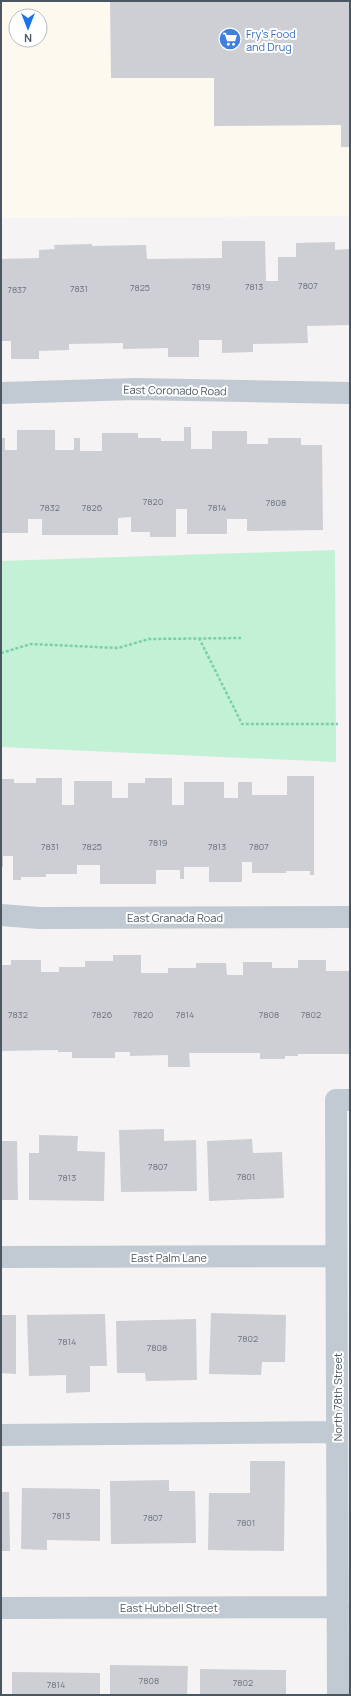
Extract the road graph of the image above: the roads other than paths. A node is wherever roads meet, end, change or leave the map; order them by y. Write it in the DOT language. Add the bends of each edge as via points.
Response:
graph roads {
  1 [pos="1,393"];
  2 [pos="350,393"];
  3 [pos="1,915"];
  4 [pos="350,917"];
  5 [pos="343,1100"];
  6 [pos="336,1256"];
  7 [pos="1,1258"];
  8 [pos="337,1432"];
  9 [pos="1,1435"];
  10 [pos="338,1607"];
  11 [pos="1,1608"];
  12 [pos="338,1695"];
  1 -- 2 [label="street, East Coronado Road" via="136,389"];
  3 -- 4 [label="street, East Granada Road" via="39,918"];
  5 -- 6 [label="street, North 78th Street"];
  6 -- 7 [label="street, East Palm Lane"];
  6 -- 8 [label="street, North 78th Street"];
  8 -- 9 [label="street"];
  8 -- 10 [label="street, North 78th Street"];
  10 -- 11 [label="street, East Hubbell Street"];
  10 -- 12 [label="street, North 78th Street"];
}
